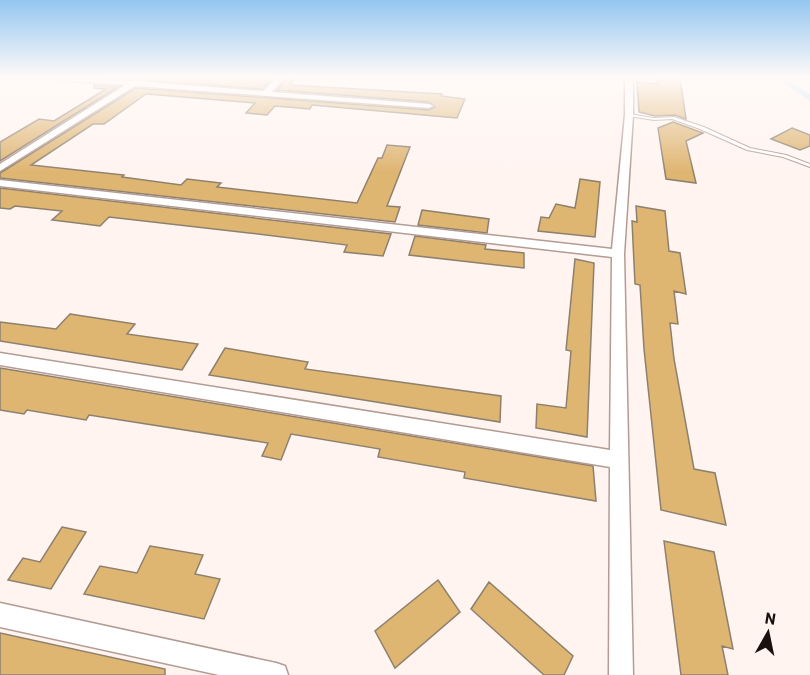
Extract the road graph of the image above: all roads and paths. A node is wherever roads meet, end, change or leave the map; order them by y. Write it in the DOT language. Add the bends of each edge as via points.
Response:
graph roads {
  1 [pos="92,110"];
  2 [pos="629,110"];
  3 [pos="629,115"];
  4 [pos="810,165"];
  5 [pos="0,168"];
  6 [pos="0,183"];
  7 [pos="618,254"];
  8 [pos="0,359"];
  9 [pos="621,460"];
  10 [pos="0,615"];
  11 [pos="276,675"];
  12 [pos="621,675"];
  1 -- 5 [label="street"];
  2 -- 3 [label="street"];
  3 -- 4 [label="lane" via="672,118 749,149"];
  3 -- 7 [label="street"];
  6 -- 7 [label="street"];
  7 -- 9 [label="street"];
  8 -- 9 [label="street"];
  9 -- 12 [label="street"];
  10 -- 11 [label="street"];
}
